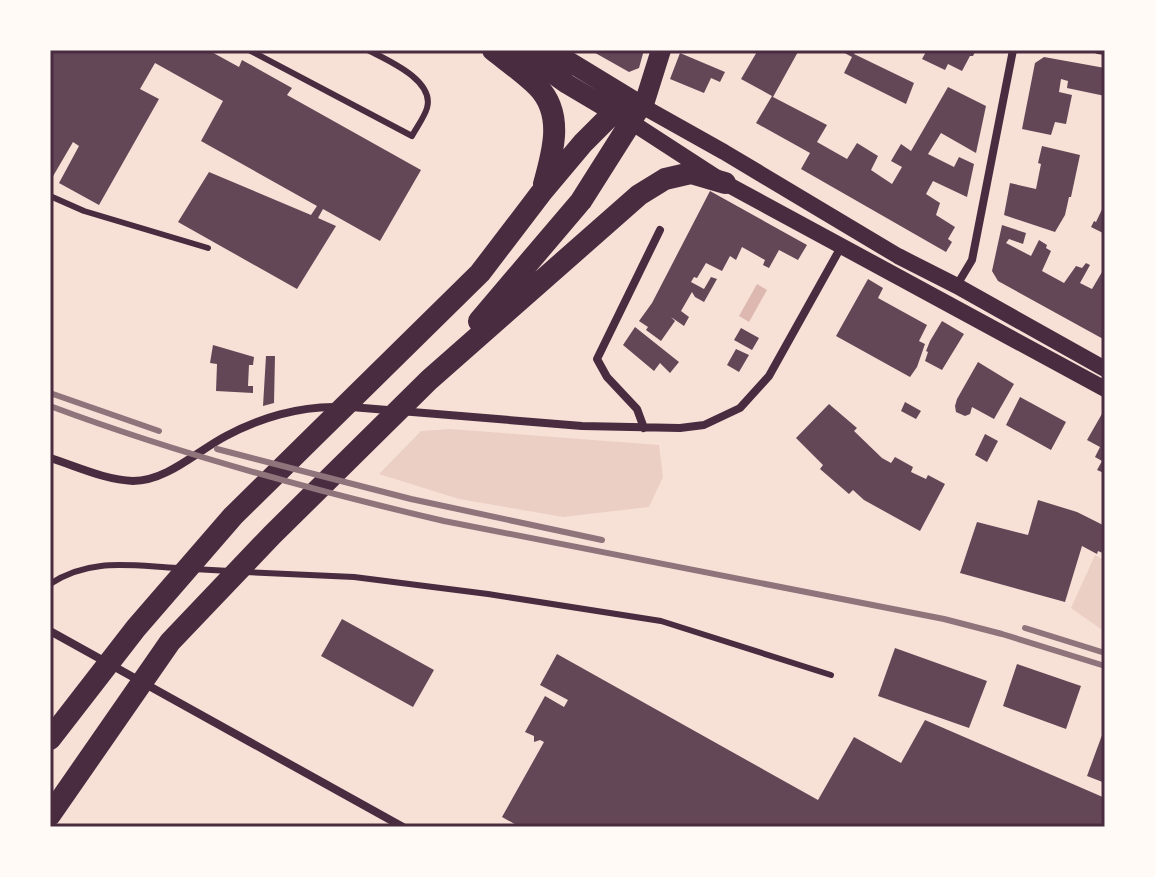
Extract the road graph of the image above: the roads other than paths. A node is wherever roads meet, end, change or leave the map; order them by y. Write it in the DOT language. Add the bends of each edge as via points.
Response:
graph roads {
  1 [pos="249,50"];
  2 [pos="368,50"];
  3 [pos="493,50"];
  4 [pos="519,50"];
  5 [pos="550,50"];
  6 [pos="661,50"];
  7 [pos="1013,50"];
  8 [pos="1098,50"];
  9 [pos="1105,51"];
  10 [pos="629,113"];
  11 [pos="725,183"];
  12 [pos="541,193"];
  13 [pos="50,196"];
  14 [pos="660,230"];
  15 [pos="841,247"];
  16 [pos="208,248"];
  17 [pos="957,286"];
  18 [pos="1105,369"];
  19 [pos="429,380"];
  20 [pos="1105,389"];
  21 [pos="644,428"];
  22 [pos="50,458"];
  23 [pos="50,584"];
  24 [pos="50,631"];
  25 [pos="831,675"];
  26 [pos="50,739"];
  27 [pos="50,815"];
  28 [pos="403,827"];
  1 -- 2 [label="lane" via="412,136 428,106 421,84"];
  3 -- 12 [label="highway" via="541,89 550,104 555,134"];
  4 -- 10 [label="main road" via="567,84"];
  5 -- 10 [label="main road"];
  6 -- 10 [label="main road"];
  7 -- 17 [label="street" via="972,260"];
  8 -- 9 [label="street"];
  10 -- 11 [label="main road"];
  10 -- 12 [label="highway" via="583,143"];
  10 -- 17 [label="main road" via="724,152"];
  10 -- 19 [label="highway" via="581,201"];
  11 -- 15 [label="main road"];
  11 -- 19 [label="highway" via="691,173 649,189"];
  12 -- 26 [label="highway" via="480,273 233,516"];
  13 -- 16 [label="lane"];
  14 -- 21 [label="street" via="597,359 637,409"];
  15 -- 20 [label="main road"];
  15 -- 21 [label="street" via="769,376 740,408 704,425"];
  17 -- 18 [label="main road"];
  19 -- 27 [label="highway" via="170,642"];
  21 -- 22 [label="street" via="326,406 243,428 144,480 112,478"];
  23 -- 25 [label="lane" via="94,565 354,577 661,621"];
  24 -- 28 [label="street"];
}
